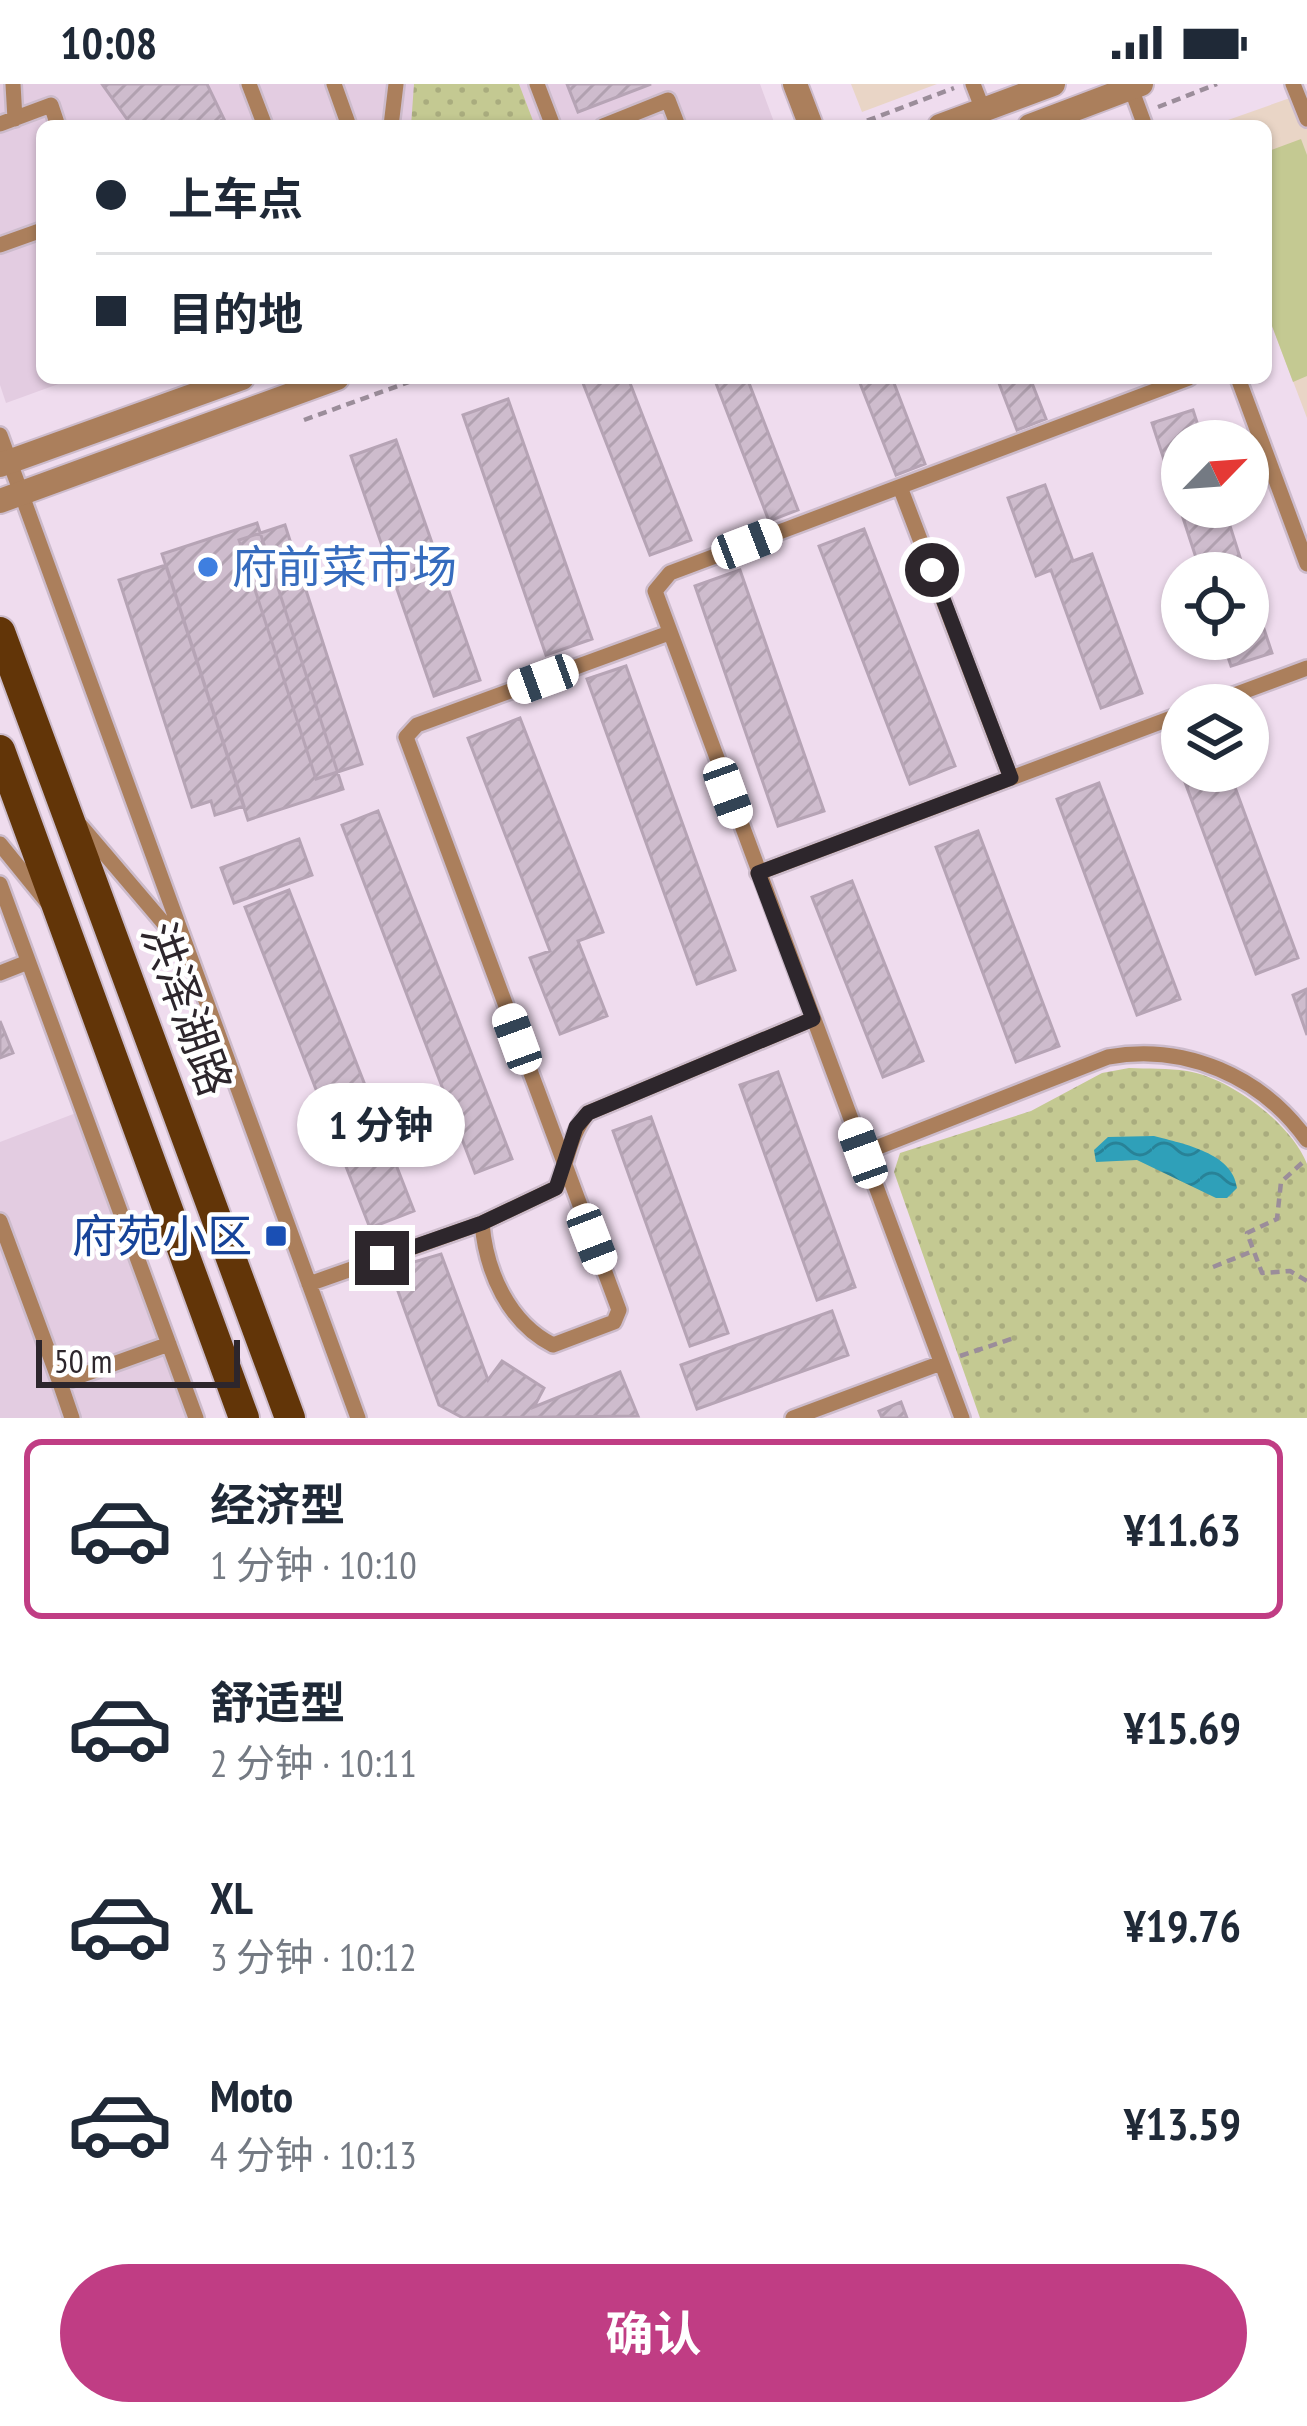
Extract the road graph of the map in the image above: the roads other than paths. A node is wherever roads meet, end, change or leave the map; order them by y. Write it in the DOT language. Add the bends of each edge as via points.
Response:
graph roads {
  1 [pos="13,84"];
  2 [pos="249,84"];
  3 [pos="334,84"];
  4 [pos="396,84"];
  5 [pos="537,84"];
  6 [pos="795,84"];
  7 [pos="969,84"];
  8 [pos="1053,84"];
  9 [pos="1293,84"];
  10 [pos="1136,86"];
  11 [pos="983,110"];
  12 [pos="1307,119"];
  13 [pos="56,120"];
  14 [pos="263,120"];
  15 [pos="347,120"];
  16 [pos="393,120"];
  17 [pos="551,120"];
  18 [pos="617,120"];
  19 [pos="676,120"];
  20 [pos="809,120"];
  21 [pos="956,120"];
  22 [pos="1046,120"];
  23 [pos="1143,120"];
  24 [pos="8,122"];
  25 [pos="36,232"];
  26 [pos="0,245"];
  27 [pos="225,384"];
  28 [pos="320,384"];
  29 [pos="1174,384"];
  30 [pos="1240,384"];
  31 [pos="0,435"];
  32 [pos="5,463"];
  33 [pos="900,487"];
  34 [pos="10,495"];
  35 [pos="1307,564"];
  36 [pos="0,632"];
  37 [pos="669,633"];
  38 [pos="1307,668"];
  39 [pos="1264,684"];
  40 [pos="1161,722"];
  41 [pos="0,750"];
  42 [pos="1011,778"];
  43 [pos="64,806"];
  44 [pos="0,844"];
  45 [pos="758,873"];
  46 [pos="0,884"];
  47 [pos="61,920"];
  48 [pos="188,951"];
  49 [pos="28,962"];
  50 [pos="0,973"];
  51 [pos="813,1019"];
  52 [pos="1307,1140"];
  53 [pos="863,1153"];
  54 [pos="565,1169"];
  55 [pos="0,1221"];
  56 [pos="482,1223"];
  57 [pos="309,1284"];
  58 [pos="169,1344"];
  59 [pos="941,1363"];
  60 [pos="60,1383"];
  61 [pos="72,1418"];
  62 [pos="196,1418"];
  63 [pos="244,1418"];
  64 [pos="290,1418"];
  65 [pos="358,1418"];
  66 [pos="794,1418"];
  67 [pos="962,1418"];
  1 -- 24 [label="lane"];
  2 -- 14 [label="lane"];
  3 -- 15 [label="lane"];
  4 -- 16 [label="lane"];
  5 -- 17 [label="lane"];
  6 -- 20 [label="street"];
  7 -- 11 [label="lane"];
  8 -- 11 [label="street"];
  9 -- 12 [label="lane"];
  10 -- 22 [label="street"];
  10 -- 23 [label="lane"];
  11 -- 21 [label="street"];
  13 -- 24 [label="lane" via="51,106"];
  18 -- 19 [label="lane" via="668,100"];
  25 -- 26 [label="lane"];
  27 -- 32 [label="street"];
  28 -- 34 [label="street"];
  29 -- 33 [label="lane"];
  30 -- 35 [label="lane"];
  31 -- 32 [label="lane"];
  32 -- 34 [label="lane"];
  33 -- 37 [label="lane" via="660,580 655,592"];
  33 -- 42 [label="lane"];
  34 -- 48 [label="lane"];
  36 -- 43 [label="main road, 洪泽湖路"];
  37 -- 45 [label="lane"];
  37 -- 54 [label="lane" via="417,724 406,737"];
  38 -- 39 [label="lane"];
  40 -- 42 [label="lane"];
  41 -- 47 [label="main road, 洪泽湖路"];
  42 -- 45 [label="lane"];
  43 -- 48 [label="lane"];
  43 -- 64 [label="main road, 洪泽湖路"];
  44 -- 47 [label="lane"];
  45 -- 51 [label="lane"];
  46 -- 49 [label="lane"];
  47 -- 63 [label="main road, 洪泽湖路"];
  48 -- 57 [label="lane"];
  49 -- 50 [label="lane"];
  49 -- 58 [label="lane"];
  51 -- 53 [label="lane"];
  51 -- 54 [label="lane" via="588,1113"];
  52 -- 53 [label="lane" via="1274,1101 1232,1075 1150,1049 1108,1057"];
  53 -- 59 [label="lane"];
  54 -- 56 [label="lane" via="556,1188"];
  54 -- 56 [label="lane" via="619,1310 614,1322 553,1345 527,1332 510,1311"];
  55 -- 60 [label="lane"];
  56 -- 57 [label="lane"];
  57 -- 65 [label="lane"];
  58 -- 60 [label="lane"];
  58 -- 62 [label="lane"];
  59 -- 66 [label="lane"];
  59 -- 67 [label="lane"];
  60 -- 61 [label="lane"];
}
